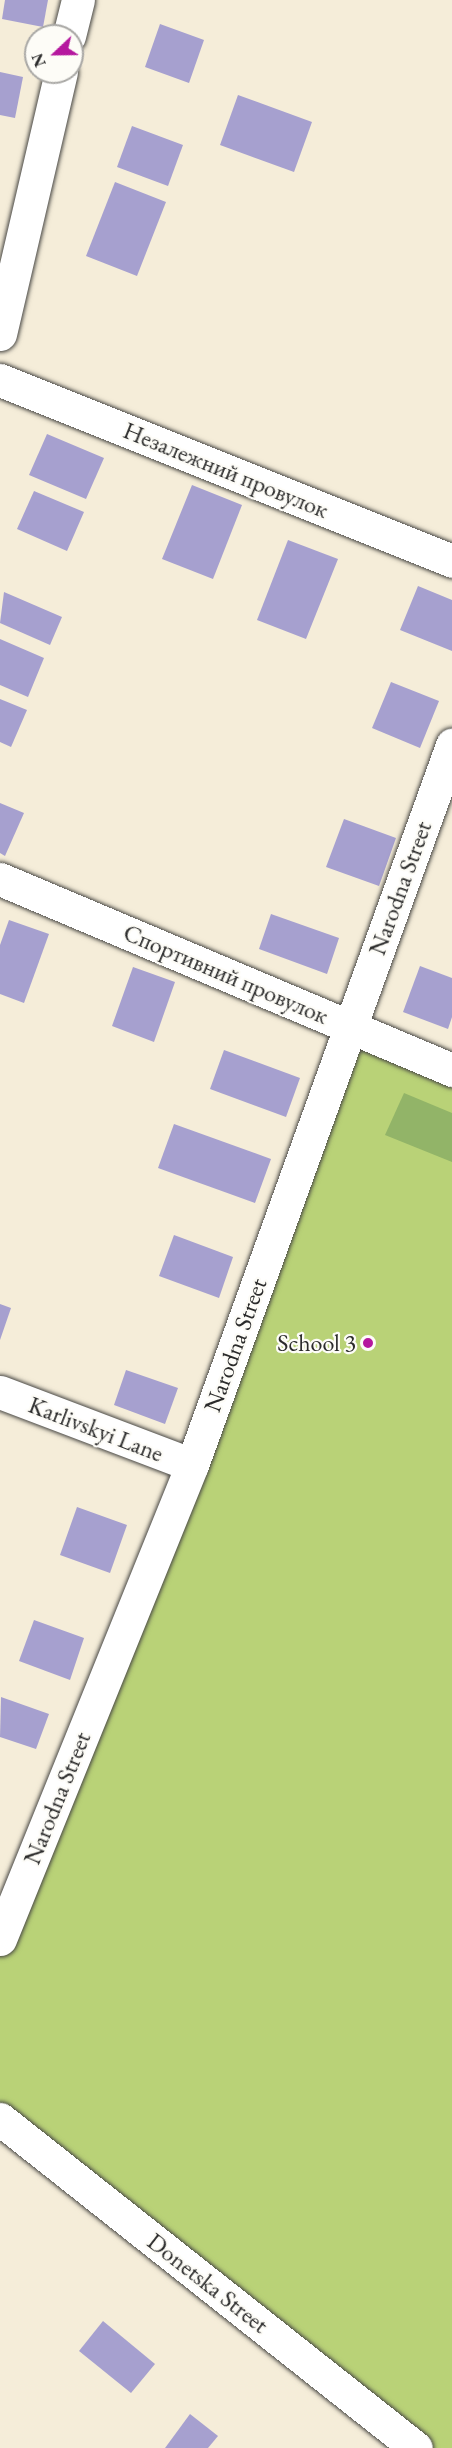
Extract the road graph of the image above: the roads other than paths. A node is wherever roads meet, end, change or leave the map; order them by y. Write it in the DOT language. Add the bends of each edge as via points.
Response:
graph roads {
  1 [pos="78,0"];
  2 [pos="72,24"];
  3 [pos="58,84"];
  4 [pos="0,334"];
  5 [pos="0,380"];
  6 [pos="452,561"];
  7 [pos="452,746"];
  8 [pos="0,879"];
  9 [pos="350,1027"];
  10 [pos="452,1070"];
  11 [pos="0,1392"];
  12 [pos="192,1465"];
  13 [pos="0,1939"];
  14 [pos="0,2119"];
  15 [pos="416,2448"];
  1 -- 2 [label="street"];
  3 -- 4 [label="street"];
  5 -- 6 [label="street, Незалежний провулок"];
  7 -- 9 [label="street, Narodna Street"];
  8 -- 9 [label="street, Спортивний провулок"];
  9 -- 10 [label="street, Спортивний провулок"];
  9 -- 12 [label="street, Narodna Street"];
  11 -- 12 [label="street, Karlіvskyi Lane"];
  12 -- 13 [label="street, Narodna Street"];
  14 -- 15 [label="street, Donetska Street"];
}
